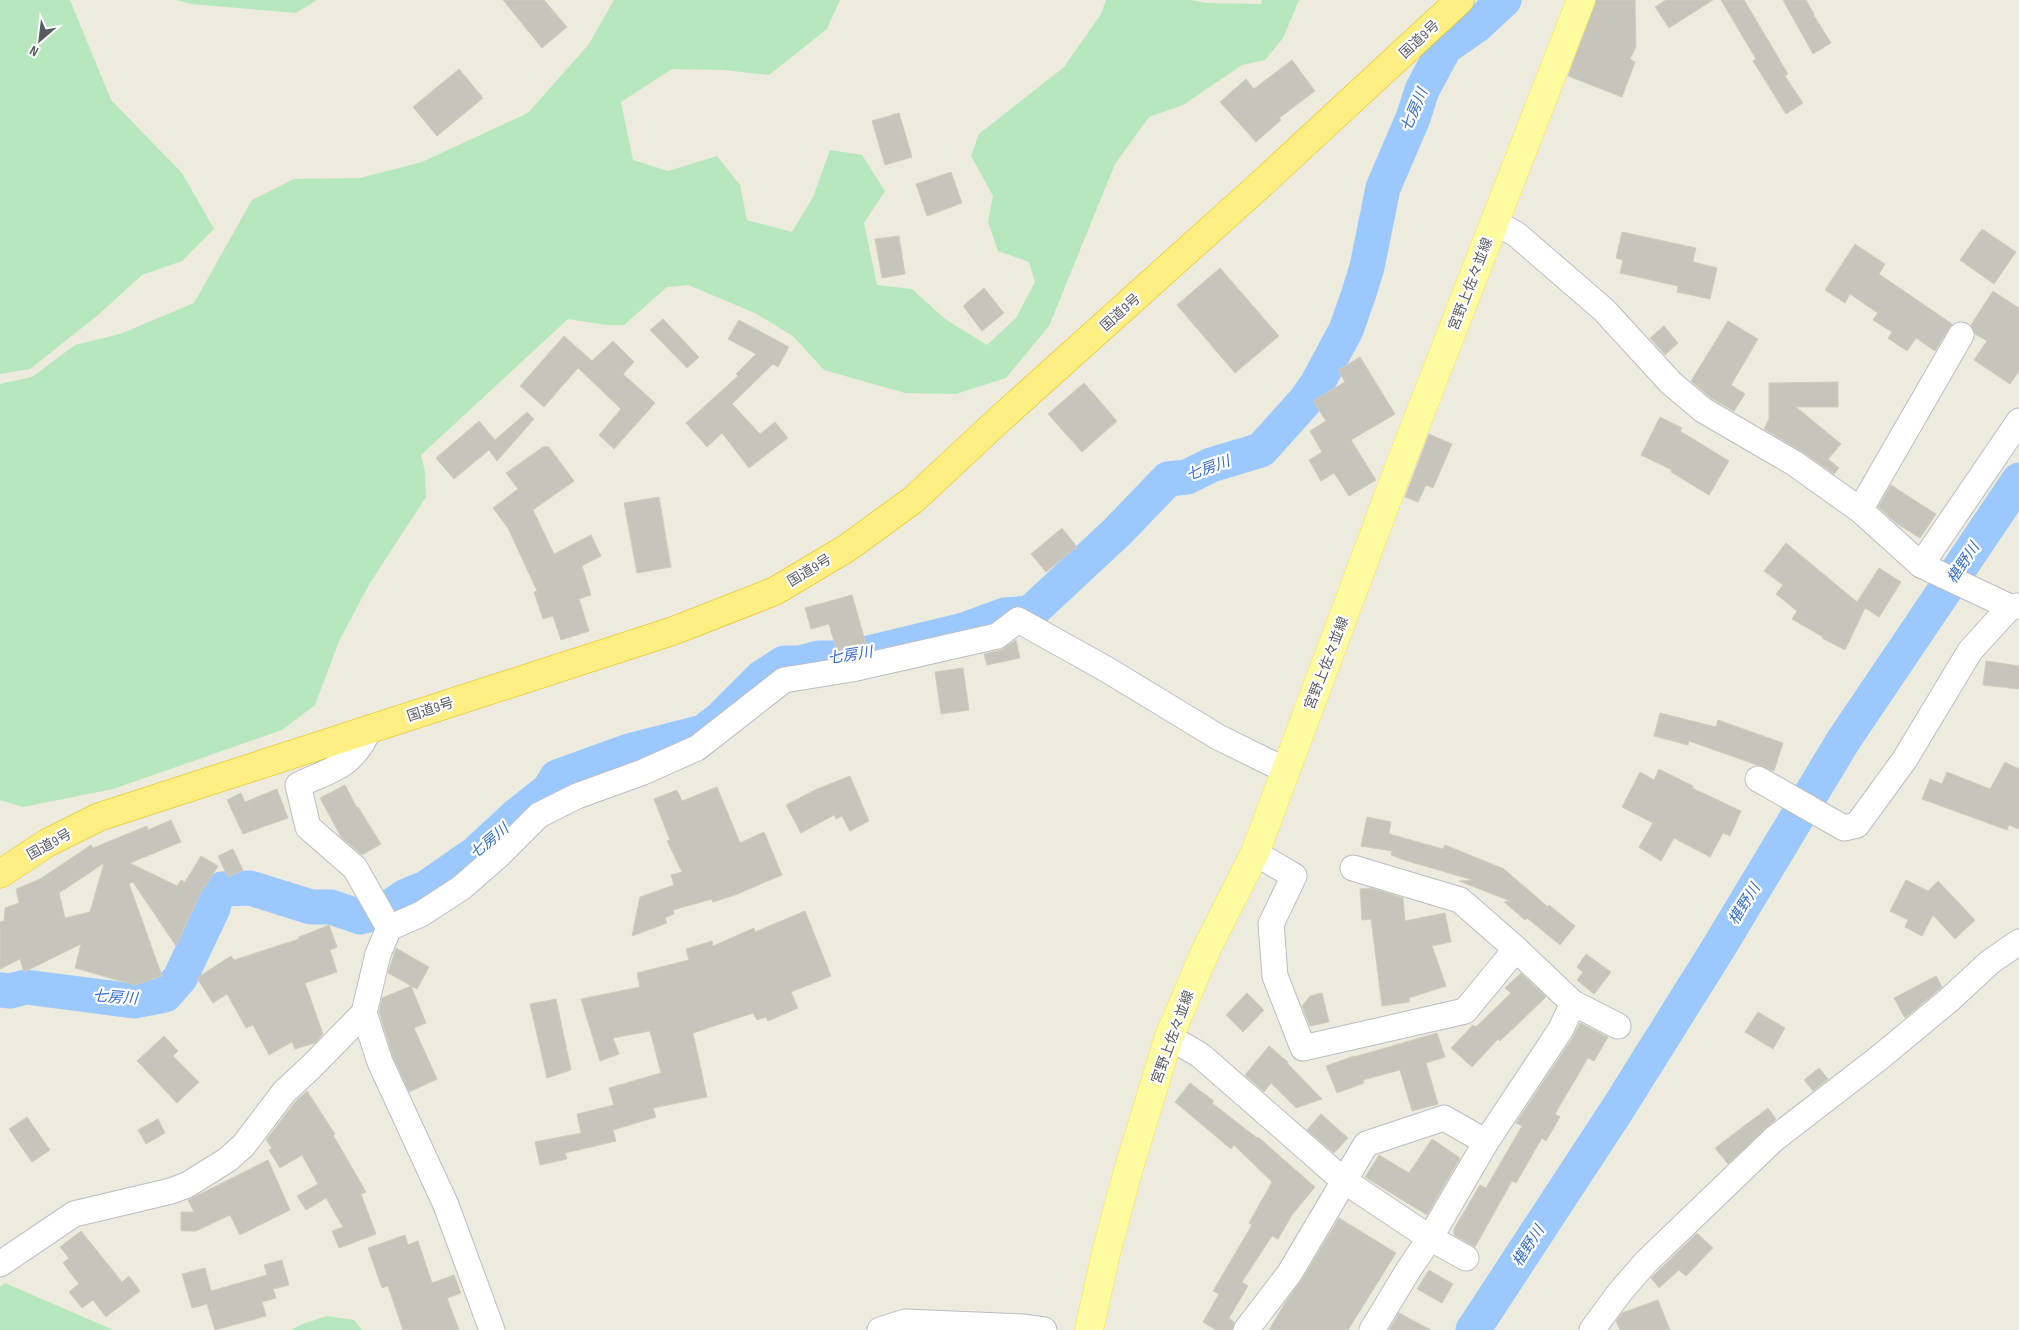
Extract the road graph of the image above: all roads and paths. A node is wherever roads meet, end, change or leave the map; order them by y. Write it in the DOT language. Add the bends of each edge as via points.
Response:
graph roads {
  1 [pos="1460,0"];
  2 [pos="1581,0"];
  3 [pos="1494,222"];
  4 [pos="1961,335"];
  5 [pos="2019,421"];
  6 [pos="1860,510"];
  7 [pos="1924,566"];
  8 [pos="2009,605"];
  9 [pos="370,728"];
  10 [pos="1285,770"];
  11 [pos="1758,779"];
  12 [pos="1255,853"];
  13 [pos="1353,868"];
  14 [pos="0,874"];
  15 [pos="389,928"];
  16 [pos="2019,942"];
  17 [pos="1516,949"];
  18 [pos="1573,1003"];
  19 [pos="364,1013"];
  20 [pos="1618,1026"];
  21 [pos="1169,1037"];
  22 [pos="1486,1142"];
  23 [pos="1343,1180"];
  24 [pos="1430,1238"];
  25 [pos="1466,1258"];
  26 [pos="0,1264"];
  27 [pos="944,1327"];
  28 [pos="492,1330"];
  29 [pos="880,1330"];
  30 [pos="1044,1330"];
  31 [pos="1089,1330"];
  32 [pos="1246,1330"];
  33 [pos="1372,1330"];
  34 [pos="1592,1330"];
  1 -- 9 [label="highway, 国道9号" via="913,500 847,548 775,591 673,630"];
  2 -- 3 [label="main road, 宮野上佐々並線"];
  3 -- 6 [label="street" via="1516,234 1604,310 1671,383 1703,410 1794,463"];
  3 -- 10 [label="main road, 宮野上佐々並線"];
  4 -- 6 [label="street"];
  5 -- 7 [label="street"];
  6 -- 7 [label="street"];
  7 -- 8 [label="street"];
  8 -- 11 [label="street" via="1970,651 1904,759 1857,825 1844,828"];
  9 -- 14 [label="highway, 国道9号" via="99,818 47,843"];
  9 -- 15 [label="street" via="362,745 347,763 298,785 308,827 355,868"];
  10 -- 12 [label="main road, 宮野上佐々並線"];
  10 -- 15 [label="street" via="1218,737 1018,620 996,636 852,670 784,680 697,748 577,796 539,815 461,888 421,914"];
  12 -- 17 [label="street" via="1294,876 1271,924 1275,976 1303,1048 1465,1011"];
  12 -- 21 [label="main road, 宮野上佐々並線" via="1206,950"];
  13 -- 17 [label="street" via="1460,900"];
  15 -- 19 [label="street" via="378,954"];
  16 -- 34 [label="street" via="1990,962 1879,1058 1774,1139 1646,1262"];
  17 -- 18 [label="street"];
  18 -- 20 [label="street"];
  18 -- 22 [label="street" via="1561,1029"];
  19 -- 26 [label="street" via="284,1092 243,1146 227,1160 171,1191 74,1214"];
  19 -- 28 [label="street" via="380,1062 446,1205"];
  21 -- 23 [label="street" via="1200,1055"];
  21 -- 31 [label="main road, 宮野上佐々並線" via="1128,1171"];
  22 -- 23 [label="street" via="1444,1118 1366,1144"];
  22 -- 24 [label="street"];
  23 -- 24 [label="street"];
  23 -- 32 [label="street" via="1289,1274"];
  24 -- 25 [label="street"];
  24 -- 33 [label="street"];
  27 -- 29 [label="street" via="905,1322"];
  27 -- 30 [label="street" via="1022,1326"];
}
